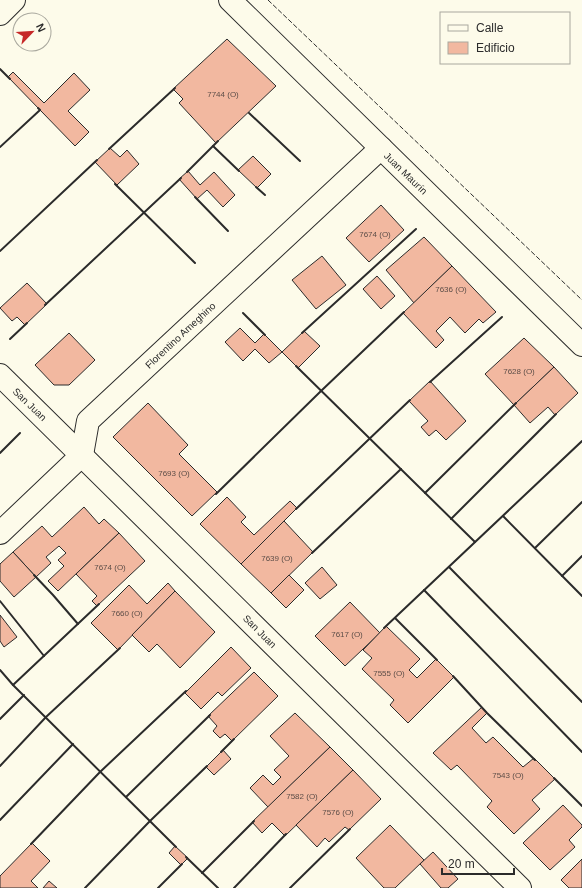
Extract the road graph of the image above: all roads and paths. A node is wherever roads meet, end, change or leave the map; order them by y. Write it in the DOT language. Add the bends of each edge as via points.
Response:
graph roads {
  1 [pos="14,0"];
  2 [pos="230,0"];
  3 [pos="0,14"];
  4 [pos="381,148"];
  5 [pos="582,345"];
  6 [pos="0,375"];
  7 [pos="82,455"];
  8 [pos="0,533"];
  9 [pos="520,888"];
  1 -- 3 [label="street"];
  2 -- 4 [label="street, Juan Maurín"];
  4 -- 5 [label="street, Juan Maurín"];
  4 -- 7 [label="street, Florentino Ameghino" via="88,421"];
  6 -- 7 [label="street, San Juan"];
  7 -- 8 [label="street"];
  7 -- 9 [label="street, San Juan"];
}
